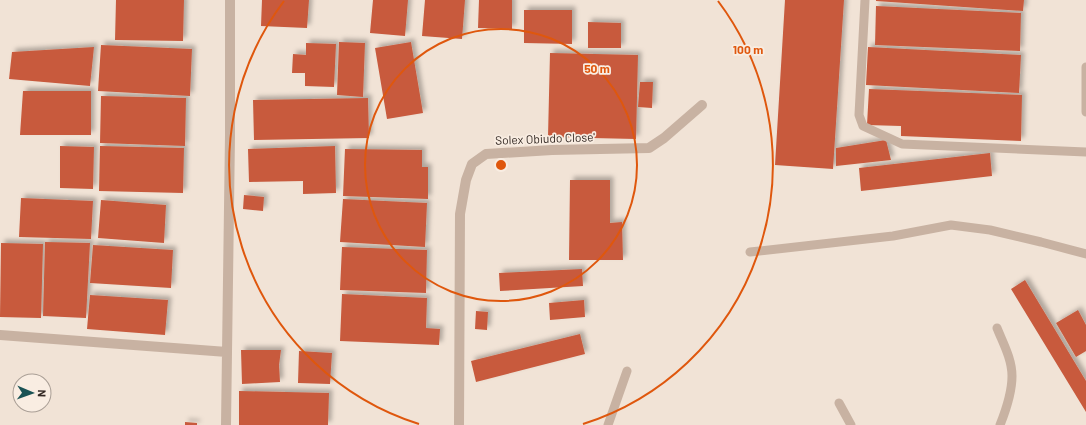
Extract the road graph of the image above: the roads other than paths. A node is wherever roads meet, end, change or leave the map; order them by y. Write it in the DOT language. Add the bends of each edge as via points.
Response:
graph roads {
  1 [pos="230,0"];
  2 [pos="865,0"];
  3 [pos="1086,67"];
  4 [pos="702,105"];
  5 [pos="1086,112"];
  6 [pos="1086,152"];
  7 [pos="750,252"];
  8 [pos="1086,254"];
  9 [pos="997,328"];
  10 [pos="0,335"];
  11 [pos="227,352"];
  12 [pos="627,370"];
  13 [pos="839,403"];
  14 [pos="226,425"];
  15 [pos="459,425"];
  16 [pos="608,425"];
  17 [pos="851,425"];
  18 [pos="1000,425"];
  1 -- 11 [label="street"];
  2 -- 6 [label="lane" via="859,115 862,126 902,144"];
  3 -- 5 [label="lane"];
  4 -- 15 [label="street, Solex Obiudo Close'" via="649,148 486,154 472,164 466,180 460,214"];
  7 -- 8 [label="lane" via="893,236 951,225 990,230"];
  9 -- 18 [label="lane" via="1008,352 1012,376 1007,405"];
  10 -- 11 [label="street"];
  11 -- 14 [label="street"];
  12 -- 16 [label="lane"];
  13 -- 17 [label="lane"];
}
